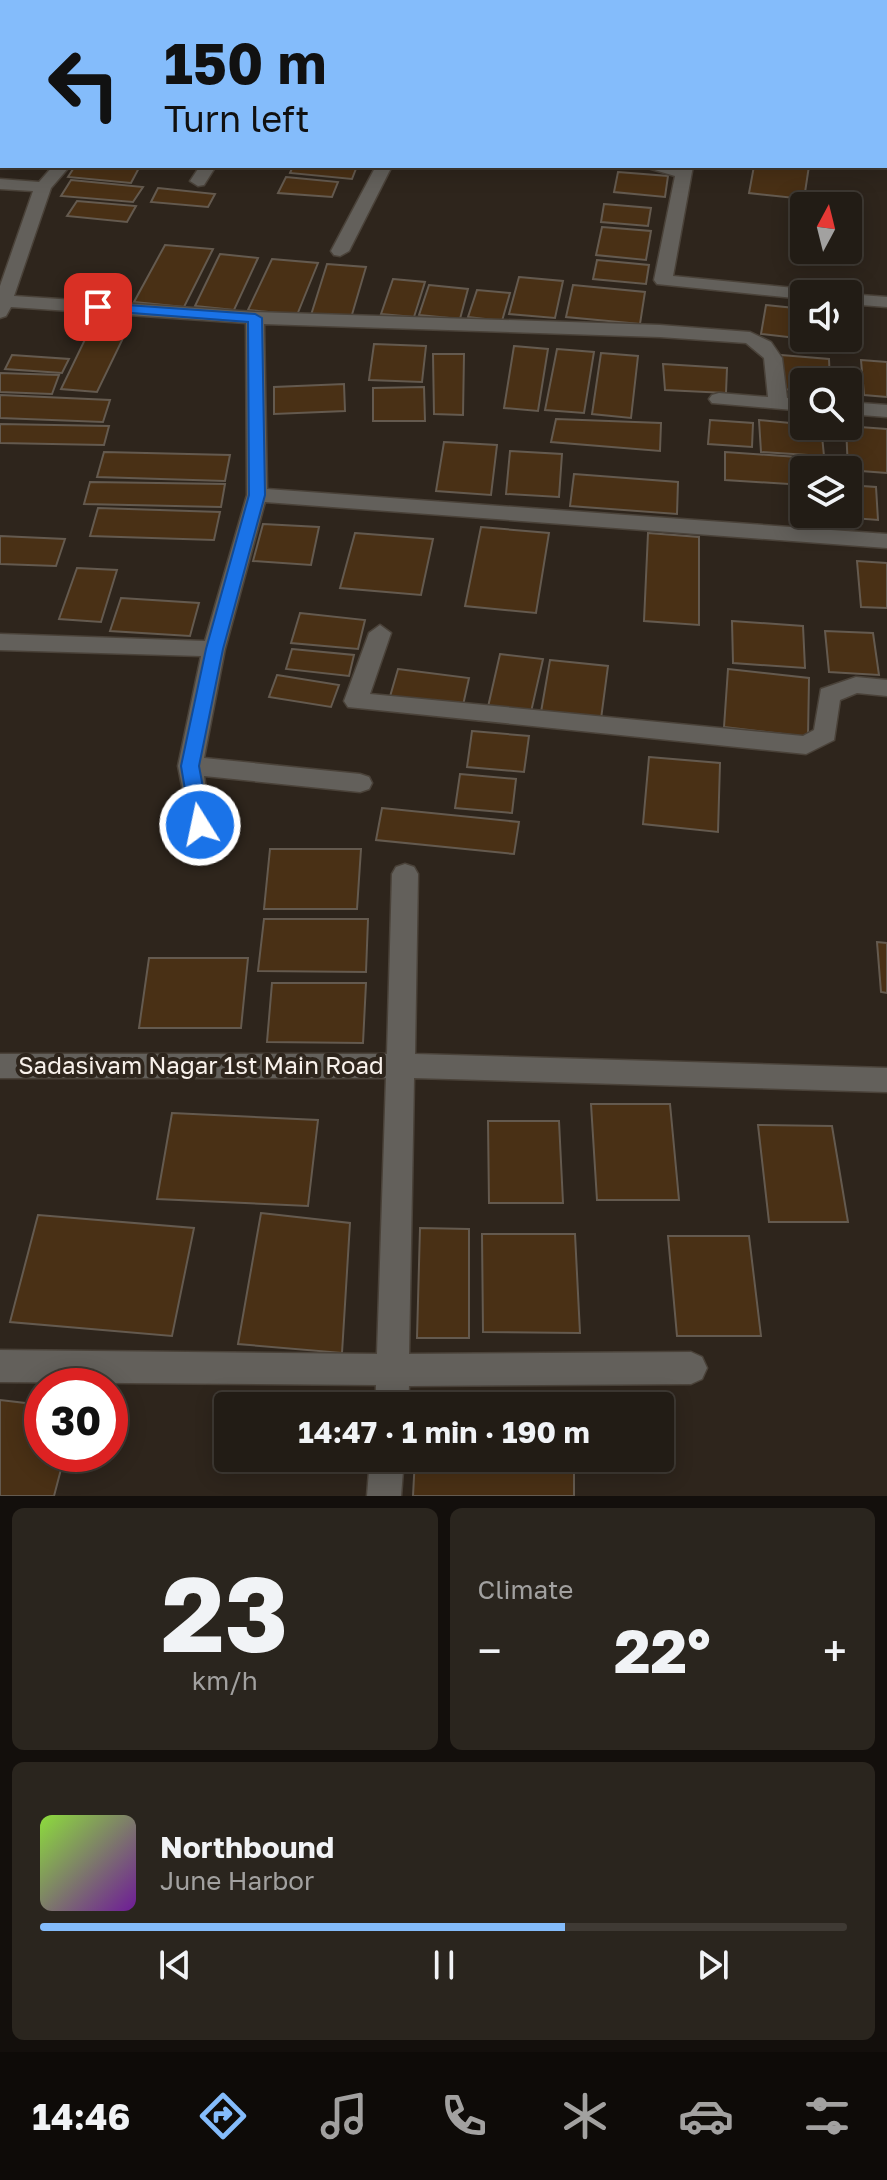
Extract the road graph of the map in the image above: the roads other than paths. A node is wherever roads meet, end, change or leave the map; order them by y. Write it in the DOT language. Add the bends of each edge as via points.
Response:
graph roads {
  1 [pos="60,168"];
  2 [pos="383,168"];
  3 [pos="683,169"];
  4 [pos="0,184"];
  5 [pos="43,187"];
  6 [pos="340,251"];
  7 [pos="790,293"];
  8 [pos="862,300"];
  9 [pos="887,302"];
  10 [pos="2,306"];
  11 [pos="255,318"];
  12 [pos="719,399"];
  13 [pos="778,403"];
  14 [pos="790,404"];
  15 [pos="862,409"];
  16 [pos="887,411"];
  17 [pos="257,495"];
  18 [pos="887,541"];
  19 [pos="380,633"];
  20 [pos="0,642"];
  21 [pos="214,649"];
  22 [pos="887,688"];
  23 [pos="190,766"];
  24 [pos="360,783"];
  25 [pos="200,825"];
  26 [pos="405,874"];
  27 [pos="0,1066"];
  28 [pos="402,1066"];
  29 [pos="887,1080"];
  30 [pos="0,1366"];
  31 [pos="691,1368"];
  32 [pos="395,1370"];
  33 [pos="393,1392"];
  34 [pos="386,1472"];
  35 [pos="384,1496"];
  1 -- 5 [label="street"];
  2 -- 6 [label="street"];
  3 -- 7 [label="street" via="663,280"];
  4 -- 5 [label="street"];
  5 -- 10 [label="street"];
  8 -- 9 [label="street"];
  10 -- 11 [label="street"];
  11 -- 13 [label="street" via="750,338 773,358"];
  11 -- 17 [label="street"];
  12 -- 13 [label="street"];
  13 -- 14 [label="street"];
  15 -- 16 [label="street"];
  17 -- 18 [label="street"];
  17 -- 21 [label="street"];
  19 -- 22 [label="street" via="356,701 806,745 826,734 829,695 856,685"];
  20 -- 21 [label="street"];
  21 -- 23 [label="street"];
  23 -- 24 [label="street"];
  23 -- 25 [label="street"];
  26 -- 28 [label="street"];
  27 -- 28 [label="street, Sadasivam Nagar 1st Main Road"];
  28 -- 29 [label="street, Sadasivam Nagar 1st Main Road"];
  28 -- 32 [label="street"];
  30 -- 32 [label="street"];
  31 -- 32 [label="street"];
  32 -- 33 [label="street"];
  34 -- 35 [label="street"];
}
